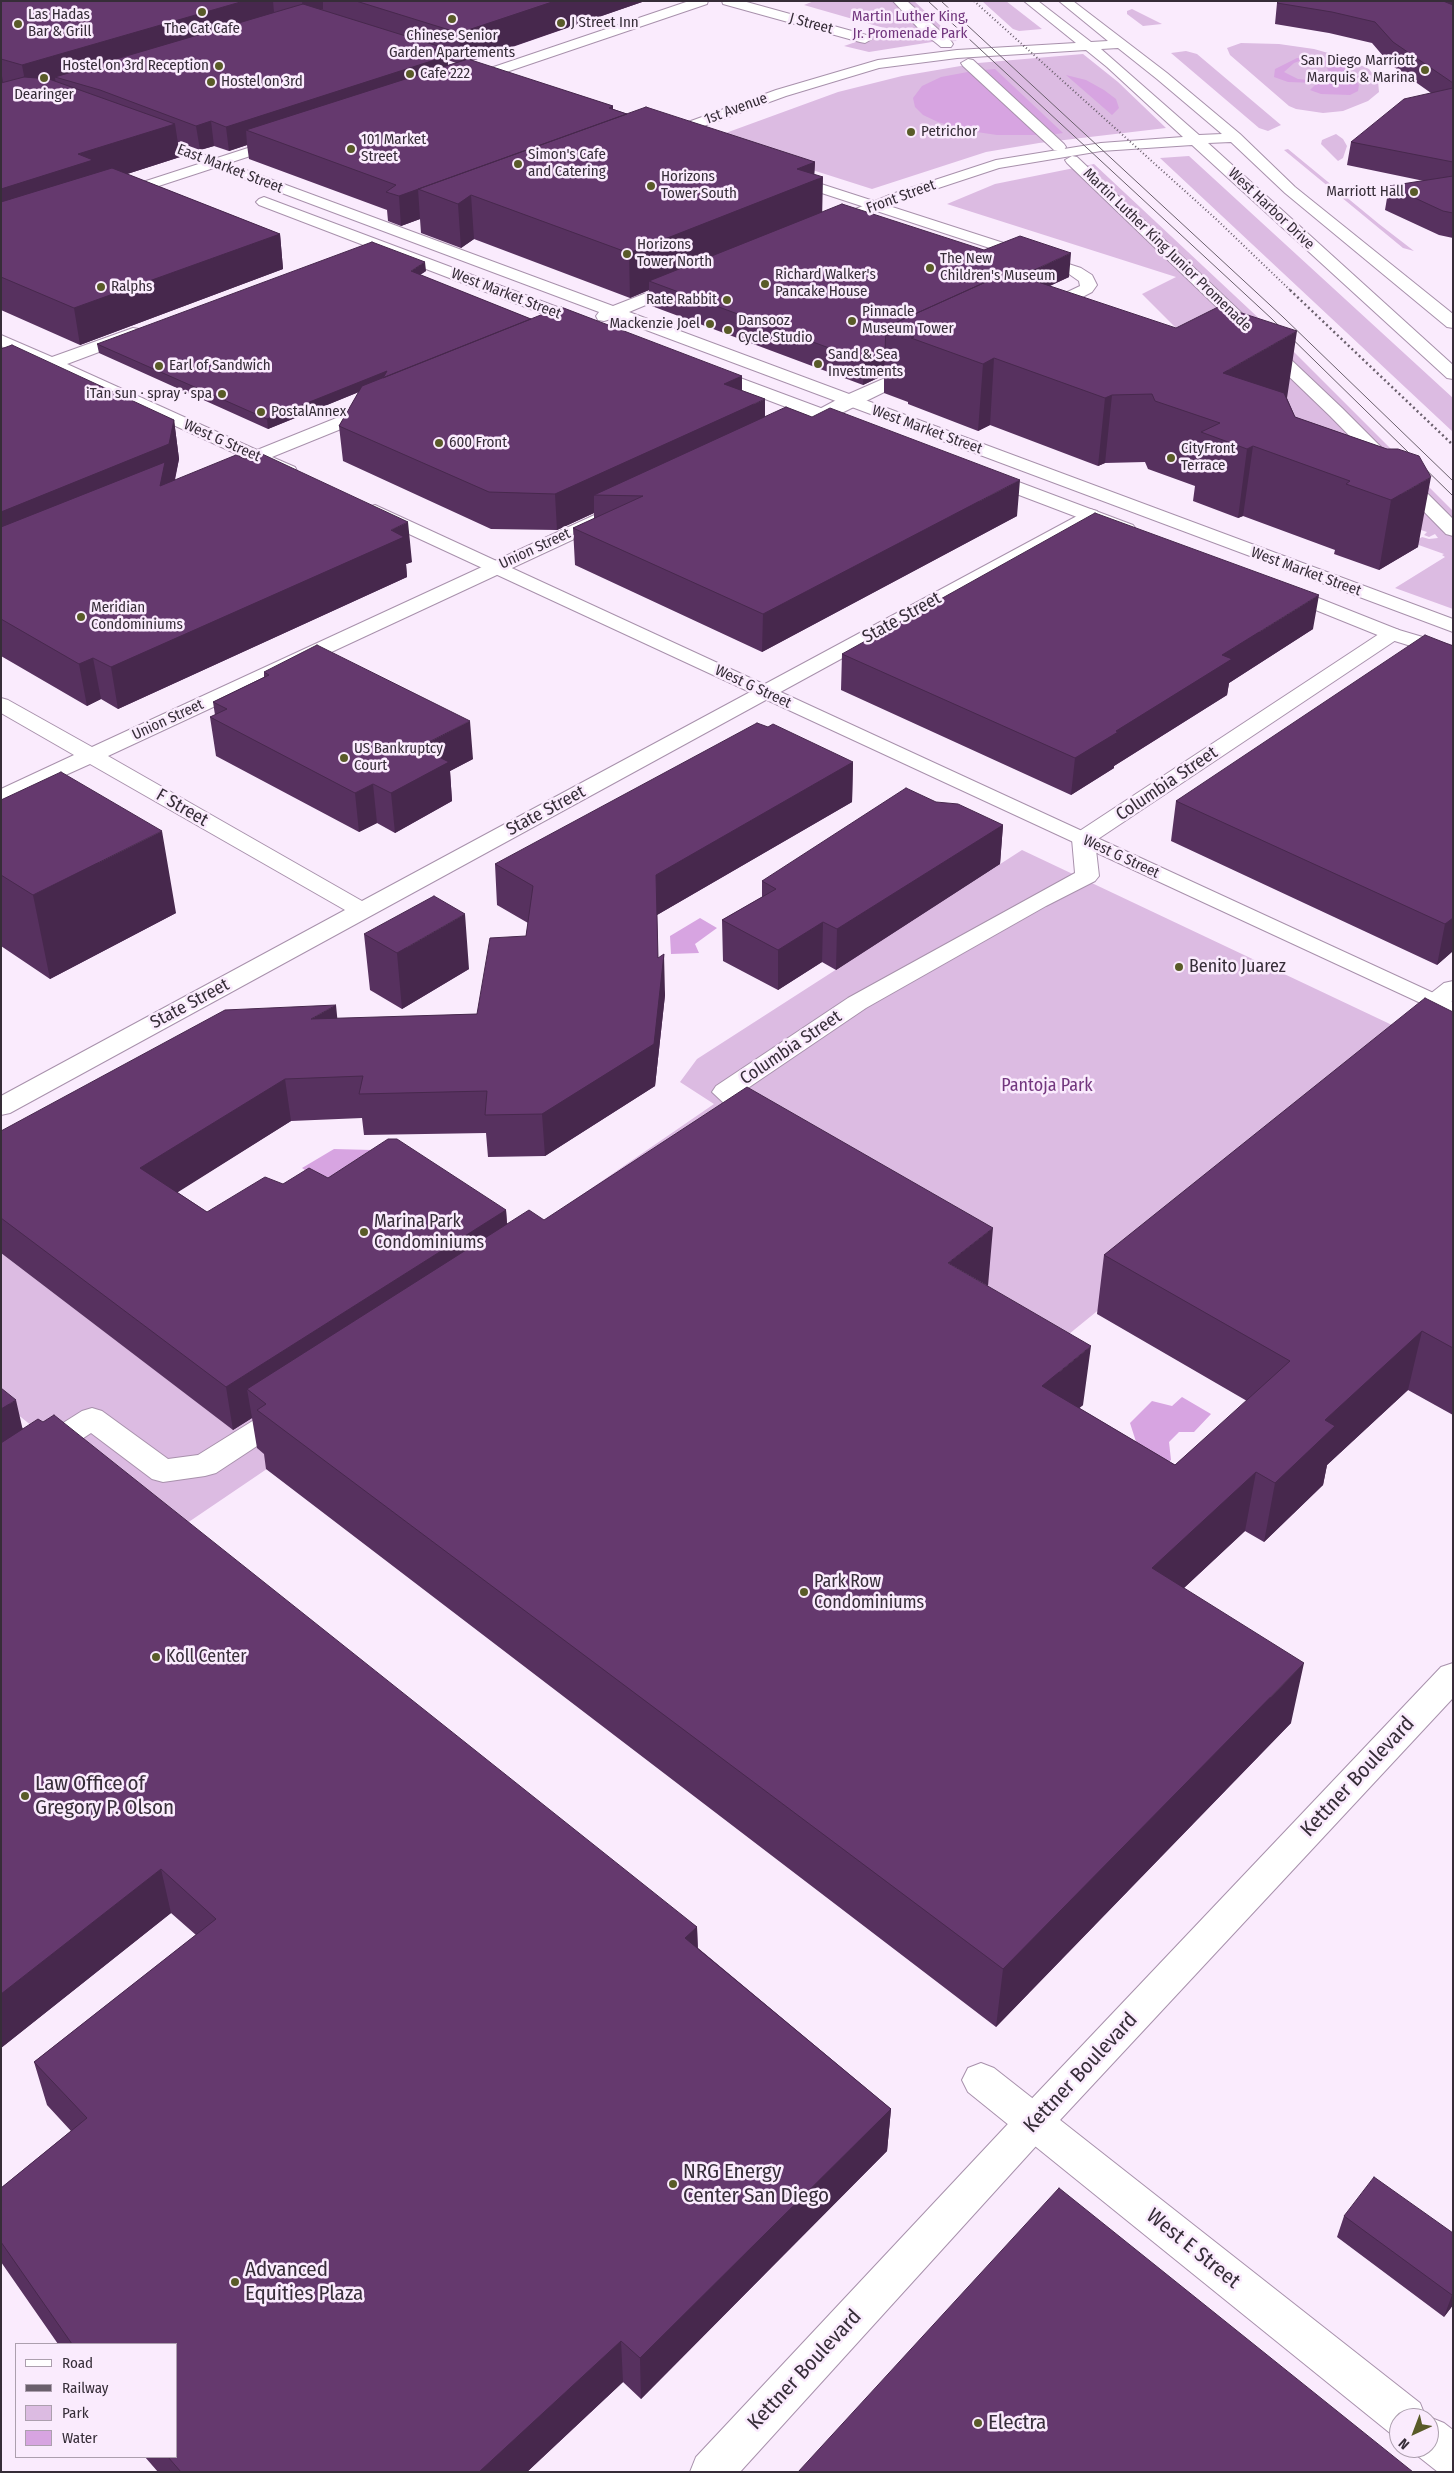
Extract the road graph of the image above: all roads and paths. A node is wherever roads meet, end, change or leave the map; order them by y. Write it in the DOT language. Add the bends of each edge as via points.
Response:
graph roads {
  1 [pos="702,1"];
  2 [pos="728,1"];
  3 [pos="899,1"];
  4 [pos="1030,1"];
  5 [pos="1065,1"];
  6 [pos="1099,7"];
  7 [pos="1113,37"];
  8 [pos="865,39"];
  9 [pos="946,44"];
  10 [pos="1087,45"];
  11 [pos="973,66"];
  12 [pos="458,77"];
  13 [pos="478,77"];
  14 [pos="496,83"];
  15 [pos="125,129"];
  16 [pos="298,136"];
  17 [pos="1235,137"];
  18 [pos="1195,140"];
  19 [pos="684,144"];
  20 [pos="1059,147"];
  21 [pos="1072,160"];
  22 [pos="162,163"];
  23 [pos="214,163"];
  24 [pos="185,172"];
  25 [pos="774,173"];
  26 [pos="209,181"];
  27 [pos="106,198"];
  28 [pos="253,198"];
  29 [pos="270,204"];
  30 [pos="875,206"];
  31 [pos="338,210"];
  32 [pos="426,224"];
  33 [pos="818,230"];
  34 [pos="401,234"];
  35 [pos="373,244"];
  36 [pos="352,251"];
  37 [pos="693,280"];
  38 [pos="612,312"];
  39 [pos="1026,318"];
  40 [pos="1453,323"];
  41 [pos="584,324"];
  42 [pos="149,327"];
  43 [pos="564,332"];
  44 [pos="606,332"];
  45 [pos="1,340"];
  46 [pos="930,363"];
  47 [pos="52,364"];
  48 [pos="696,366"];
  49 [pos="1453,374"];
  50 [pos="1,382"];
  51 [pos="848,401"];
  52 [pos="389,403"];
  53 [pos="825,415"];
  54 [pos="871,433"];
  55 [pos="784,434"];
  56 [pos="257,456"];
  57 [pos="233,466"];
  58 [pos="971,470"];
  59 [pos="306,479"];
  60 [pos="1040,496"];
  61 [pos="358,504"];
  62 [pos="1137,508"];
  63 [pos="621,510"];
  64 [pos="1090,515"];
  65 [pos="1453,530"];
  66 [pos="1145,536"];
  67 [pos="1228,543"];
  68 [pos="496,568"];
  69 [pos="1265,583"];
  70 [pos="1451,623"];
  71 [pos="1392,634"];
  72 [pos="1453,653"];
  73 [pos="765,692"];
  74 [pos="1,704"];
  75 [pos="92,756"];
  76 [pos="1,797"];
  77 [pos="1083,839"];
  78 [pos="363,911"];
  79 [pos="1447,1000"];
  80 [pos="1,1107"];
  81 [pos="704,1135"];
  82 [pos="306,1400"];
  83 [pos="1,1477"];
  84 [pos="1453,1676"];
  85 [pos="981,2080"];
  86 [pos="1034,2122"];
  87 [pos="1392,2408"];
  88 [pos="1439,2446"];
  89 [pos="1453,2457"];
  90 [pos="711,2472"];
  1 -- 13 [label="main road"];
  2 -- 8 [label="main road, J Street"];
  3 -- 9 [label="main road"];
  4 -- 10 [label="main road, West Harbor Drive"];
  5 -- 7 [label="main road, West Harbor Drive"];
  6 -- 7 [label="main road"];
  7 -- 10 [label="main road, 1st Avenue"];
  7 -- 17 [label="main road, West Harbor Drive"];
  10 -- 18 [label="main road, West Harbor Drive"];
  10 -- 19 [label="main road, 1st Avenue" via="957,54 878,64 652,136"];
  11 -- 20 [label="main road"];
  12 -- 13 [label="main road"];
  13 -- 14 [label="main road"];
  15 -- 23 [label="main road, East Market Street"];
  16 -- 23 [label="main road"];
  17 -- 18 [label="main road, Front Street"];
  17 -- 40 [label="main road, West Harbor Drive" via="1290,190"];
  18 -- 30 [label="main road, Front Street" via="1089,149 996,164"];
  18 -- 49 [label="main road, West Harbor Drive"];
  21 -- 65 [label="main road, Martin Luther King Junior Promenade" via="1336,412"];
  22 -- 24 [label="main road, East Market Street"];
  23 -- 24 [label="main road"];
  23 -- 31 [label="main road, East Market Street"];
  24 -- 26 [label="main road, East Market Street"];
  24 -- 27 [label="main road"];
  25 -- 30 [label="main road"];
  28 -- 29 [label="main road, East Market Street"];
  29 -- 31 [label="main road" via="285,203 318,211"];
  29 -- 35 [label="main road, East Market Street"];
  30 -- 33 [label="main road, Front Street"];
  30 -- 39 [label="main road" via="1076,271 1087,281 1086,289"];
  31 -- 34 [label="main road, East Market Street"];
  32 -- 34 [label="main road"];
  34 -- 35 [label="main road"];
  34 -- 38 [label="main road, West Market Street"];
  35 -- 36 [label="main road"];
  35 -- 41 [label="main road, West Market Street"];
  37 -- 38 [label="main road"];
  38 -- 41 [label="main road"];
  38 -- 51 [label="main road, West Market Street"];
  41 -- 43 [label="main road"];
  41 -- 44 [label="main road, West Market Street"];
  42 -- 47 [label="main road"];
  45 -- 47 [label="main road, West G Street"];
  46 -- 51 [label="main road"];
  47 -- 50 [label="main road"];
  47 -- 56 [label="main road, West G Street"];
  48 -- 53 [label="main road, West Market Street"];
  51 -- 53 [label="main road"];
  51 -- 62 [label="main road, West Market Street"];
  52 -- 56 [label="main road"];
  53 -- 54 [label="main road, West Market Street"];
  53 -- 55 [label="main road"];
  56 -- 57 [label="main road"];
  56 -- 59 [label="main road, West G Street"];
  58 -- 60 [label="main road, West Market Street"];
  60 -- 62 [label="main road" via="1115,509"];
  60 -- 64 [label="main road, West Market Street"];
  61 -- 68 [label="main road, West G Street"];
  62 -- 67 [label="main road, West Market Street"];
  63 -- 68 [label="main road, Union Street"];
  64 -- 66 [label="main road, West Market Street"];
  64 -- 67 [label="main road" via="1140,524 1187,540"];
  64 -- 73 [label="main road, State Street"];
  67 -- 70 [label="main road, West Market Street"];
  68 -- 73 [label="main road, West G Street"];
  68 -- 75 [label="main road, Union Street"];
  69 -- 71 [label="main road, West Market Street"];
  71 -- 72 [label="main road, West Market Street"];
  71 -- 77 [label="main road, Columbia Street"];
  73 -- 77 [label="main road, West G Street"];
  73 -- 78 [label="main road, State Street"];
  74 -- 75 [label="main road, F Street"];
  75 -- 76 [label="main road, Union Street"];
  75 -- 78 [label="main road, F Street"];
  77 -- 79 [label="main road, West G Street"];
  77 -- 81 [label="main road, Columbia Street" via="1087,876 849,1009 725,1092 745,1107"];
  78 -- 80 [label="main road, State Street"];
  82 -- 83 [label="main road" via="206,1465 163,1471 92,1418"];
  84 -- 86 [label="main road, Kettner Boulevard"];
  85 -- 86 [label="main road, West E Street"];
  86 -- 87 [label="main road, West E Street"];
  86 -- 90 [label="main road, Kettner Boulevard"];
  88 -- 89 [label="main road"];
}
